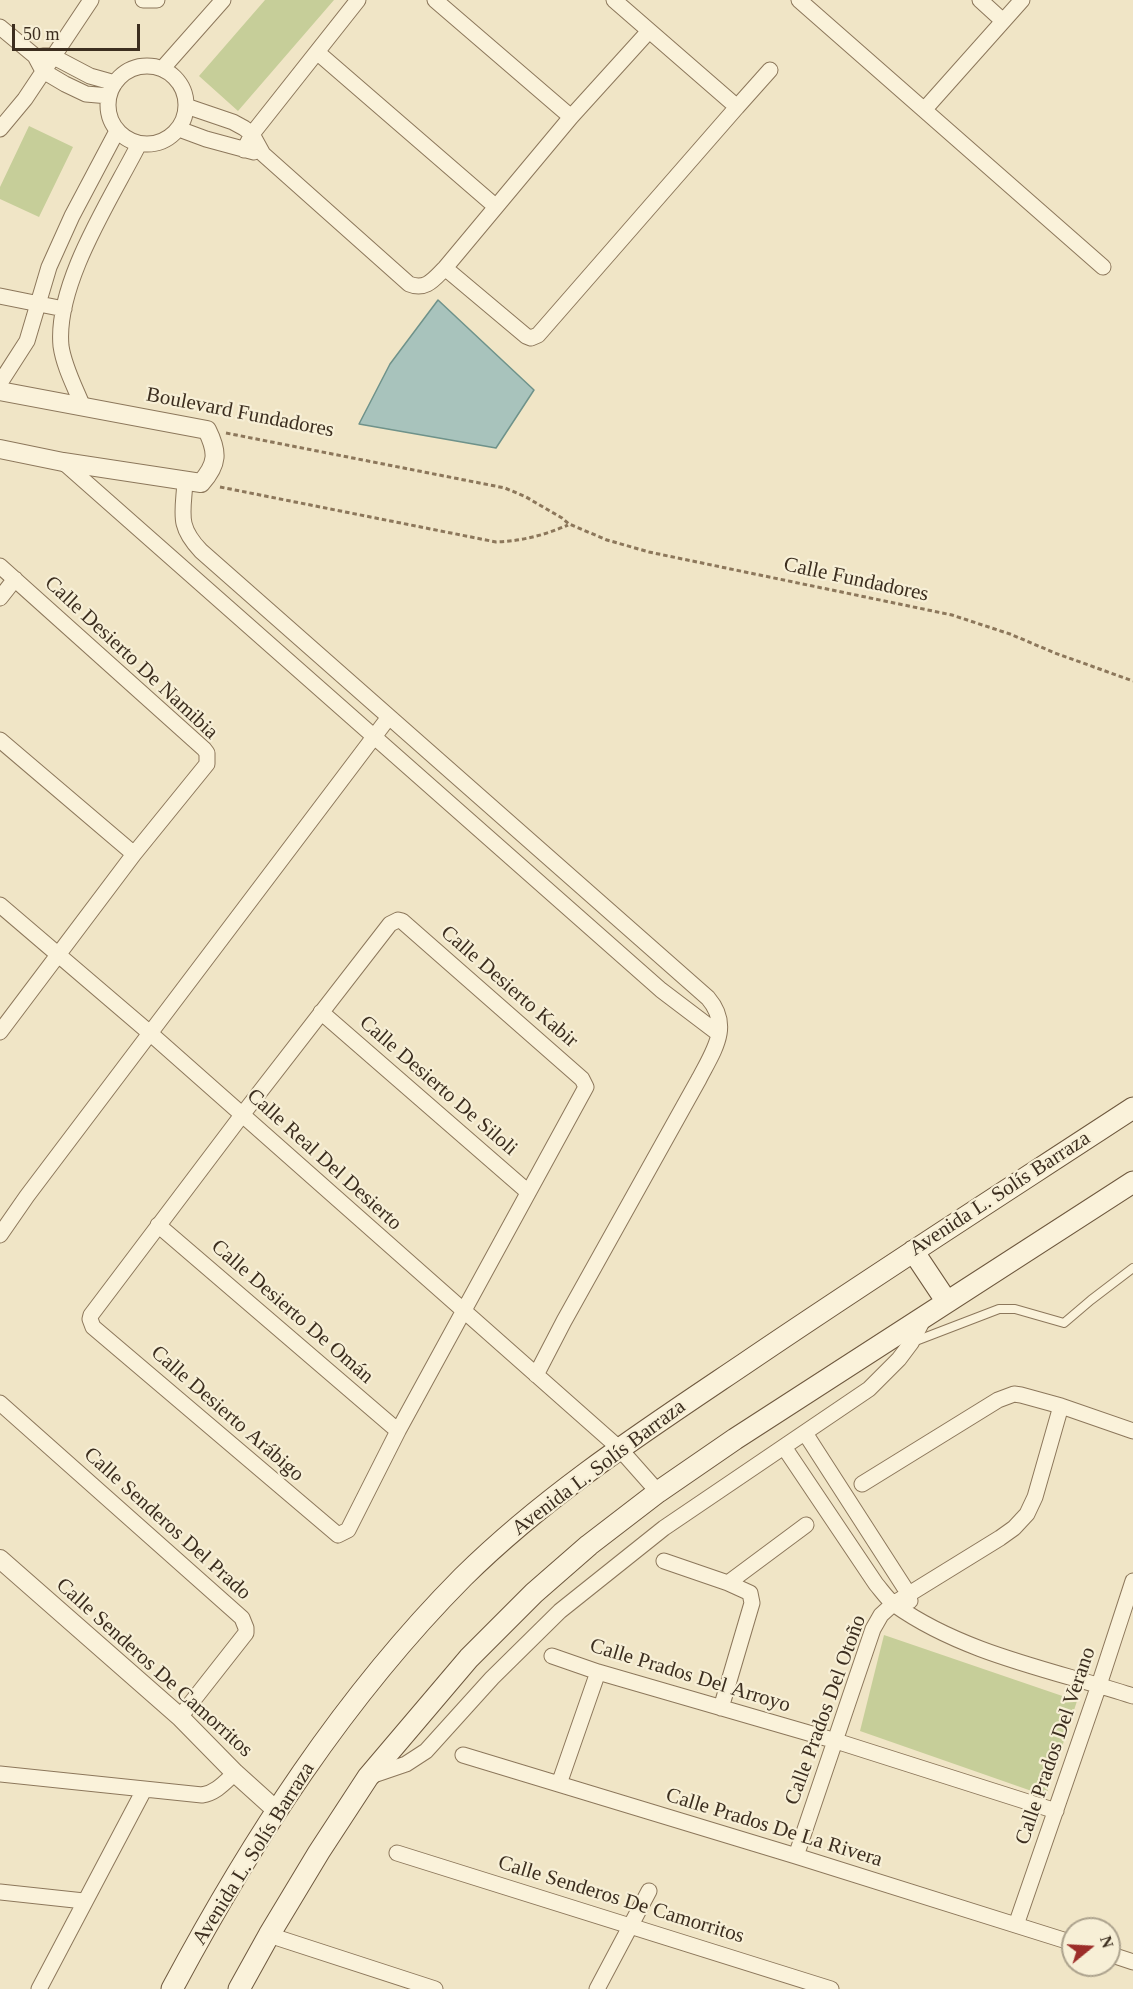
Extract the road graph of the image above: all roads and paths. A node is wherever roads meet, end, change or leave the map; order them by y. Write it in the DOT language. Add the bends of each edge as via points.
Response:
graph roads {
  1 [pos="91,0"];
  2 [pos="143,0"];
  3 [pos="157,0"];
  4 [pos="223,0"];
  5 [pos="358,0"];
  6 [pos="435,0"];
  7 [pos="614,0"];
  8 [pos="799,0"];
  9 [pos="980,0"];
  10 [pos="1022,0"];
  11 [pos="1004,21"];
  12 [pos="0,27"];
  13 [pos="649,31"];
  14 [pos="317,52"];
  15 [pos="36,56"];
  16 [pos="52,56"];
  17 [pos="162,69"];
  18 [pos="770,70"];
  19 [pos="43,71"];
  20 [pos="112,89"];
  21 [pos="186,106"];
  22 [pos="737,107"];
  23 [pos="924,110"];
  24 [pos="571,117"];
  25 [pos="0,129"];
  26 [pos="179,129"];
  27 [pos="117,131"];
  28 [pos="252,134"];
  29 [pos="140,144"];
  30 [pos="244,150"];
  31 [pos="262,154"];
  32 [pos="495,206"];
  33 [pos="1103,267"];
  34 [pos="445,268"];
  35 [pos="0,297"];
  36 [pos="39,304"];
  37 [pos="64,309"];
  38 [pos="0,383"];
  39 [pos="0,391"];
  40 [pos="83,406"];
  41 [pos="207,430"];
  42 [pos="0,449"];
  43 [pos="63,462"];
  44 [pos="193,483"];
  45 [pos="569,524"];
  46 [pos="0,566"];
  47 [pos="15,579"];
  48 [pos="0,598"];
  49 [pos="1133,681"];
  50 [pos="389,717"];
  51 [pos="374,735"];
  52 [pos="0,740"];
  53 [pos="134,854"];
  54 [pos="0,905"];
  55 [pos="58,956"];
  56 [pos="321,1012"];
  57 [pos="0,1032"];
  58 [pos="151,1034"];
  59 [pos="719,1034"];
  60 [pos="1133,1108"];
  61 [pos="242,1115"];
  62 [pos="1133,1182"];
  63 [pos="528,1192"];
  64 [pos="158,1225"];
  65 [pos="0,1235"];
  66 [pos="913,1251"];
  67 [pos="1133,1268"];
  68 [pos="947,1302"];
  69 [pos="463,1311"];
  70 [pos="926,1316"];
  71 [pos="911,1343"];
  72 [pos="536,1375"];
  73 [pos="0,1404"];
  74 [pos="1061,1406"];
  75 [pos="398,1431"];
  76 [pos="1133,1431"];
  77 [pos="805,1433"];
  78 [pos="784,1447"];
  79 [pos="619,1448"];
  80 [pos="862,1484"];
  81 [pos="658,1492"];
  82 [pos="806,1525"];
  83 [pos="0,1559"];
  84 [pos="664,1561"];
  85 [pos="1133,1581"];
  86 [pos="728,1582"];
  87 [pos="908,1593"];
  88 [pos="893,1604"];
  89 [pos="914,1616"];
  90 [pos="552,1656"];
  91 [pos="598,1672"];
  92 [pos="1099,1685"];
  93 [pos="1133,1696"];
  94 [pos="721,1708"];
  95 [pos="180,1717"];
  96 [pos="836,1741"];
  97 [pos="463,1755"];
  98 [pos="235,1773"];
  99 [pos="0,1774"];
  100 [pos="368,1777"];
  101 [pos="559,1784"];
  102 [pos="144,1790"];
  103 [pos="276,1810"];
  104 [pos="1056,1811"];
  105 [pos="397,1853"];
  106 [pos="796,1856"];
  107 [pos="649,1891"];
  108 [pos="0,1892"];
  109 [pos="84,1901"];
  110 [pos="1016,1925"];
  111 [pos="630,1926"];
  112 [pos="269,1935"];
  113 [pos="1061,1939"];
  114 [pos="39,1989"];
  115 [pos="172,1989"];
  116 [pos="239,1989"];
  117 [pos="435,1989"];
  118 [pos="597,1989"];
  119 [pos="831,1989"];
  1 -- 16 [label="street"];
  2 -- 3 [label="street"];
  4 -- 17 [label="street"];
  5 -- 14 [label="street"];
  6 -- 24 [label="street"];
  7 -- 13 [label="street"];
  8 -- 23 [label="street"];
  9 -- 11 [label="street"];
  10 -- 11 [label="street"];
  11 -- 23 [label="street"];
  12 -- 15 [label="street"];
  13 -- 22 [label="street"];
  13 -- 24 [label="street"];
  14 -- 28 [label="street"];
  14 -- 32 [label="street"];
  15 -- 16 [label="street"];
  15 -- 19 [label="street"];
  16 -- 19 [label="street"];
  16 -- 20 [label="street"];
  17 -- 20 [label="street" via="136,68 124,73"];
  17 -- 21 [label="street" via="180,83"];
  18 -- 22 [label="street"];
  19 -- 20 [label="street" via="86,94"];
  19 -- 25 [label="street"];
  20 -- 27 [label="street" via="108,108"];
  21 -- 26 [label="street"];
  21 -- 28 [label="street" via="233,122"];
  22 -- 34 [label="street" via="538,335 526,336"];
  23 -- 33 [label="street"];
  24 -- 32 [label="street"];
  26 -- 29 [label="street" via="168,139"];
  26 -- 30 [label="street"];
  27 -- 29 [label="street"];
  27 -- 36 [label="street" via="49,267"];
  28 -- 30 [label="street"];
  28 -- 31 [label="street"];
  29 -- 37 [label="street" via="85,248"];
  30 -- 31 [label="street"];
  31 -- 34 [label="street" via="410,284 426,285"];
  32 -- 34 [label="street"];
  35 -- 36 [label="street"];
  36 -- 37 [label="street"];
  36 -- 38 [label="street" via="27,341"];
  37 -- 40 [label="street" via="62,349"];
  39 -- 40 [label="street, Boulevard Fundadores"];
  40 -- 41 [label="street, Boulevard Fundadores"];
  41 -- 44 [label="street" via="213,442 212,469"];
  41 -- 45 [label="path, Boulevard Fundadores" via="505,488"];
  42 -- 43 [label="street"];
  43 -- 44 [label="street"];
  43 -- 51 [label="street"];
  44 -- 45 [label="path" via="496,542 548,534"];
  44 -- 50 [label="street" via="183,522 189,539"];
  45 -- 49 [label="path, Calle Fundadores" via="649,552 952,615"];
  46 -- 47 [label="street, Calle Desierto De Namibia"];
  47 -- 48 [label="street, Calle Desierto De Namibia"];
  47 -- 53 [label="street, Calle Desierto De Namibia" via="207,753 207,764"];
  50 -- 51 [label="street"];
  50 -- 59 [label="street" via="708,998 719,1015"];
  51 -- 58 [label="street"];
  51 -- 59 [label="street" via="661,990"];
  52 -- 53 [label="street"];
  53 -- 55 [label="street, Calle Desierto De Namibia"];
  54 -- 55 [label="street, Calle Real Del Desierto"];
  55 -- 57 [label="street, Calle Desierto De Namibia"];
  55 -- 58 [label="street, Calle Real Del Desierto"];
  56 -- 61 [label="street, Calle Desierto Kabir"];
  56 -- 63 [label="street, Calle Desierto De Siloli"];
  56 -- 63 [label="street, Calle Desierto Kabir" via="390,924 398,920 411,929 585,1083 585,1090"];
  58 -- 61 [label="street, Calle Real Del Desierto"];
  58 -- 65 [label="street"];
  59 -- 72 [label="street" via="706,1066"];
  60 -- 66 [label="main road, Avenida L. Solís Barraza"];
  61 -- 64 [label="street, Calle Desierto Arábigo"];
  61 -- 69 [label="street, Calle Real Del Desierto"];
  62 -- 68 [label="main road"];
  63 -- 69 [label="street, Calle Desierto Kabir"];
  64 -- 75 [label="street, Calle Desierto De Omán"];
  64 -- 75 [label="street, Calle Desierto Arábigo" via="91,1315 91,1324 334,1533 348,1530"];
  66 -- 68 [label="main road"];
  66 -- 79 [label="main road, Avenida L. Solís Barraza"];
  67 -- 71 [label="lane" via="1064,1323 1016,1309 999,1309"];
  68 -- 70 [label="main road"];
  69 -- 72 [label="street, Calle Real Del Desierto"];
  69 -- 75 [label="street, Calle Desierto Arábigo"];
  70 -- 71 [label="street"];
  70 -- 81 [label="main road"];
  71 -- 77 [label="street" via="869,1389"];
  72 -- 79 [label="street, Calle Real Del Desierto"];
  73 -- 95 [label="street, Calle Senderos Del Prado" via="245,1623 246,1633"];
  74 -- 76 [label="street"];
  74 -- 80 [label="street" via="1021,1395 1006,1396"];
  74 -- 87 [label="street, Calle Prados Del Otoño" via="1027,1514 1000,1538"];
  77 -- 78 [label="street"];
  77 -- 87 [label="street"];
  78 -- 88 [label="street"];
  78 -- 100 [label="street" via="664,1528 560,1611 426,1751 406,1764"];
  79 -- 81 [label="street, Calle Real Del Desierto"];
  79 -- 103 [label="main road, Avenida L. Solís Barraza" via="539,1508 456,1585 361,1694"];
  81 -- 100 [label="main road" via="534,1593 469,1658"];
  82 -- 86 [label="street"];
  83 -- 95 [label="street, Calle Senderos De Camorritos"];
  84 -- 86 [label="street"];
  85 -- 92 [label="street, Calle Prados Del Verano"];
  86 -- 94 [label="street" via="750,1593 752,1603"];
  87 -- 88 [label="street, Calle Prados Del Otoño"];
  87 -- 89 [label="street"];
  88 -- 89 [label="street"];
  88 -- 96 [label="street, Calle Prados Del Otoño" via="873,1629"];
  89 -- 92 [label="street" via="992,1653"];
  90 -- 91 [label="street, Calle Prados Del Arroyo"];
  91 -- 94 [label="street, Calle Prados Del Arroyo"];
  91 -- 101 [label="street"];
  92 -- 93 [label="street"];
  92 -- 104 [label="street, Calle Prados Del Verano"];
  94 -- 96 [label="street, Calle Prados Del Arroyo"];
  95 -- 98 [label="street, Calle Senderos De Camorritos"];
  96 -- 104 [label="street, Calle Prados Del Arroyo"];
  96 -- 106 [label="street, Calle Prados Del Otoño"];
  97 -- 101 [label="street, Calle Prados De La Rivera"];
  98 -- 102 [label="street" via="210,1794"];
  98 -- 103 [label="street, Calle Senderos De Camorritos"];
  99 -- 102 [label="street"];
  100 -- 112 [label="main road"];
  101 -- 106 [label="street, Calle Prados De La Rivera"];
  102 -- 109 [label="street"];
  103 -- 115 [label="main road, Avenida L. Solís Barraza"];
  104 -- 110 [label="street, Calle Prados Del Verano"];
  105 -- 111 [label="street, Calle Senderos De Camorritos"];
  106 -- 110 [label="street, Calle Prados De La Rivera"];
  107 -- 111 [label="street"];
  108 -- 109 [label="street"];
  109 -- 114 [label="street"];
  110 -- 113 [label="street, Calle Prados De La Rivera"];
  111 -- 118 [label="street"];
  111 -- 119 [label="street, Calle Senderos De Camorritos"];
  112 -- 116 [label="main road"];
  112 -- 117 [label="street"];
}
